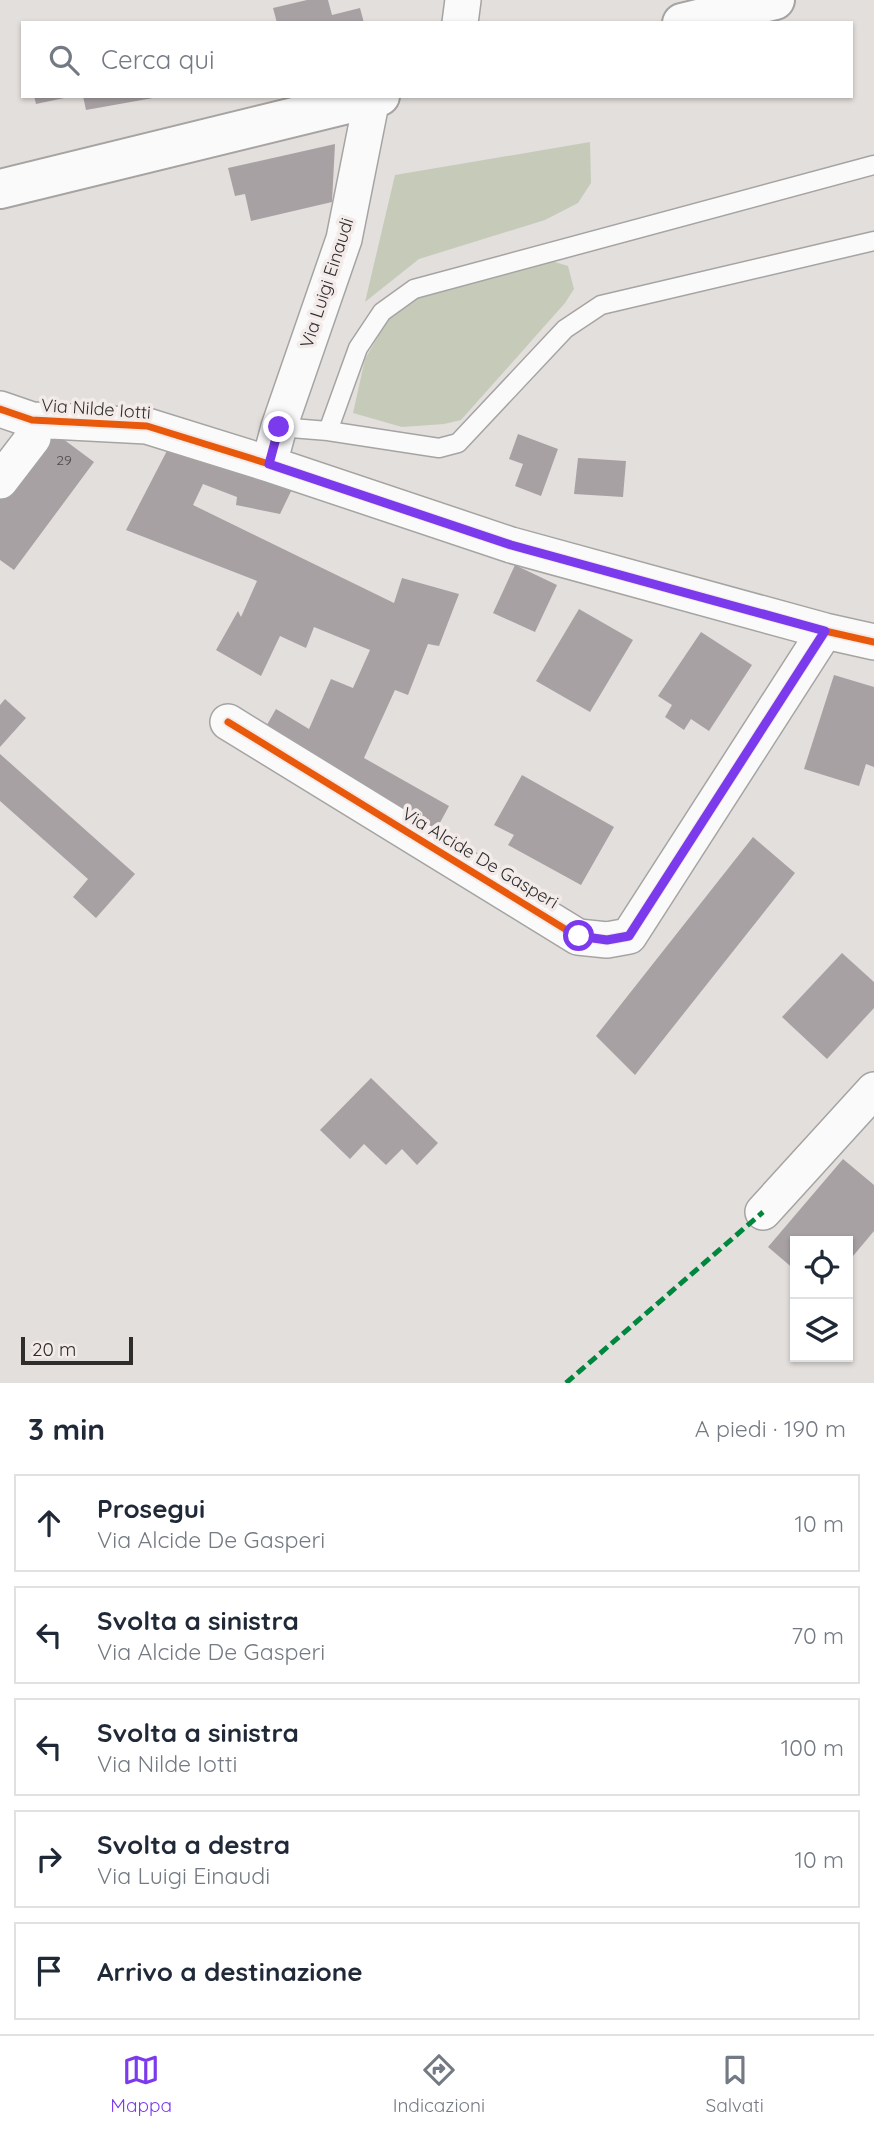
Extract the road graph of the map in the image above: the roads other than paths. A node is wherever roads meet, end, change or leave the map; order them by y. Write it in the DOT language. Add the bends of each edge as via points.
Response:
graph roads {
  1 [pos="463,0"];
  2 [pos="775,0"];
  3 [pos="460,21"];
  4 [pos="690,21"];
  5 [pos="372,98"];
  6 [pos="376,98"];
  7 [pos="874,165"];
  8 [pos="0,189"];
  9 [pos="874,241"];
  10 [pos="0,409"];
  11 [pos="32,420"];
  12 [pos="279,427"];
  13 [pos="328,431"];
  14 [pos="269,464"];
  15 [pos="0,481"];
  16 [pos="825,631"];
  17 [pos="874,642"];
  18 [pos="228,722"];
  19 [pos="874,1090"];
  20 [pos="762,1212"];
  1 -- 3 [label="street"];
  2 -- 4 [label="main road"];
  5 -- 8 [label="main road"];
  6 -- 12 [label="street, Via Luigi Einaudi" via="344,239"];
  7 -- 13 [label="lane" via="414,289 382,313 358,348"];
  9 -- 13 [label="lane" via="601,305 565,329 458,443 439,449"];
  10 -- 11 [label="street, Via Nilde Iotti"];
  11 -- 14 [label="street, Via Nilde Iotti" via="147,426"];
  11 -- 15 [label="street" via="33,438"];
  12 -- 13 [label="lane"];
  12 -- 14 [label="street, Via Luigi Einaudi"];
  14 -- 16 [label="street, Via Nilde Iotti" via="511,545"];
  16 -- 17 [label="street, Via Nilde Iotti"];
  16 -- 18 [label="street, Via Alcide De Gasperi" via="629,936 607,940 579,936"];
  19 -- 20 [label="street"];
}
